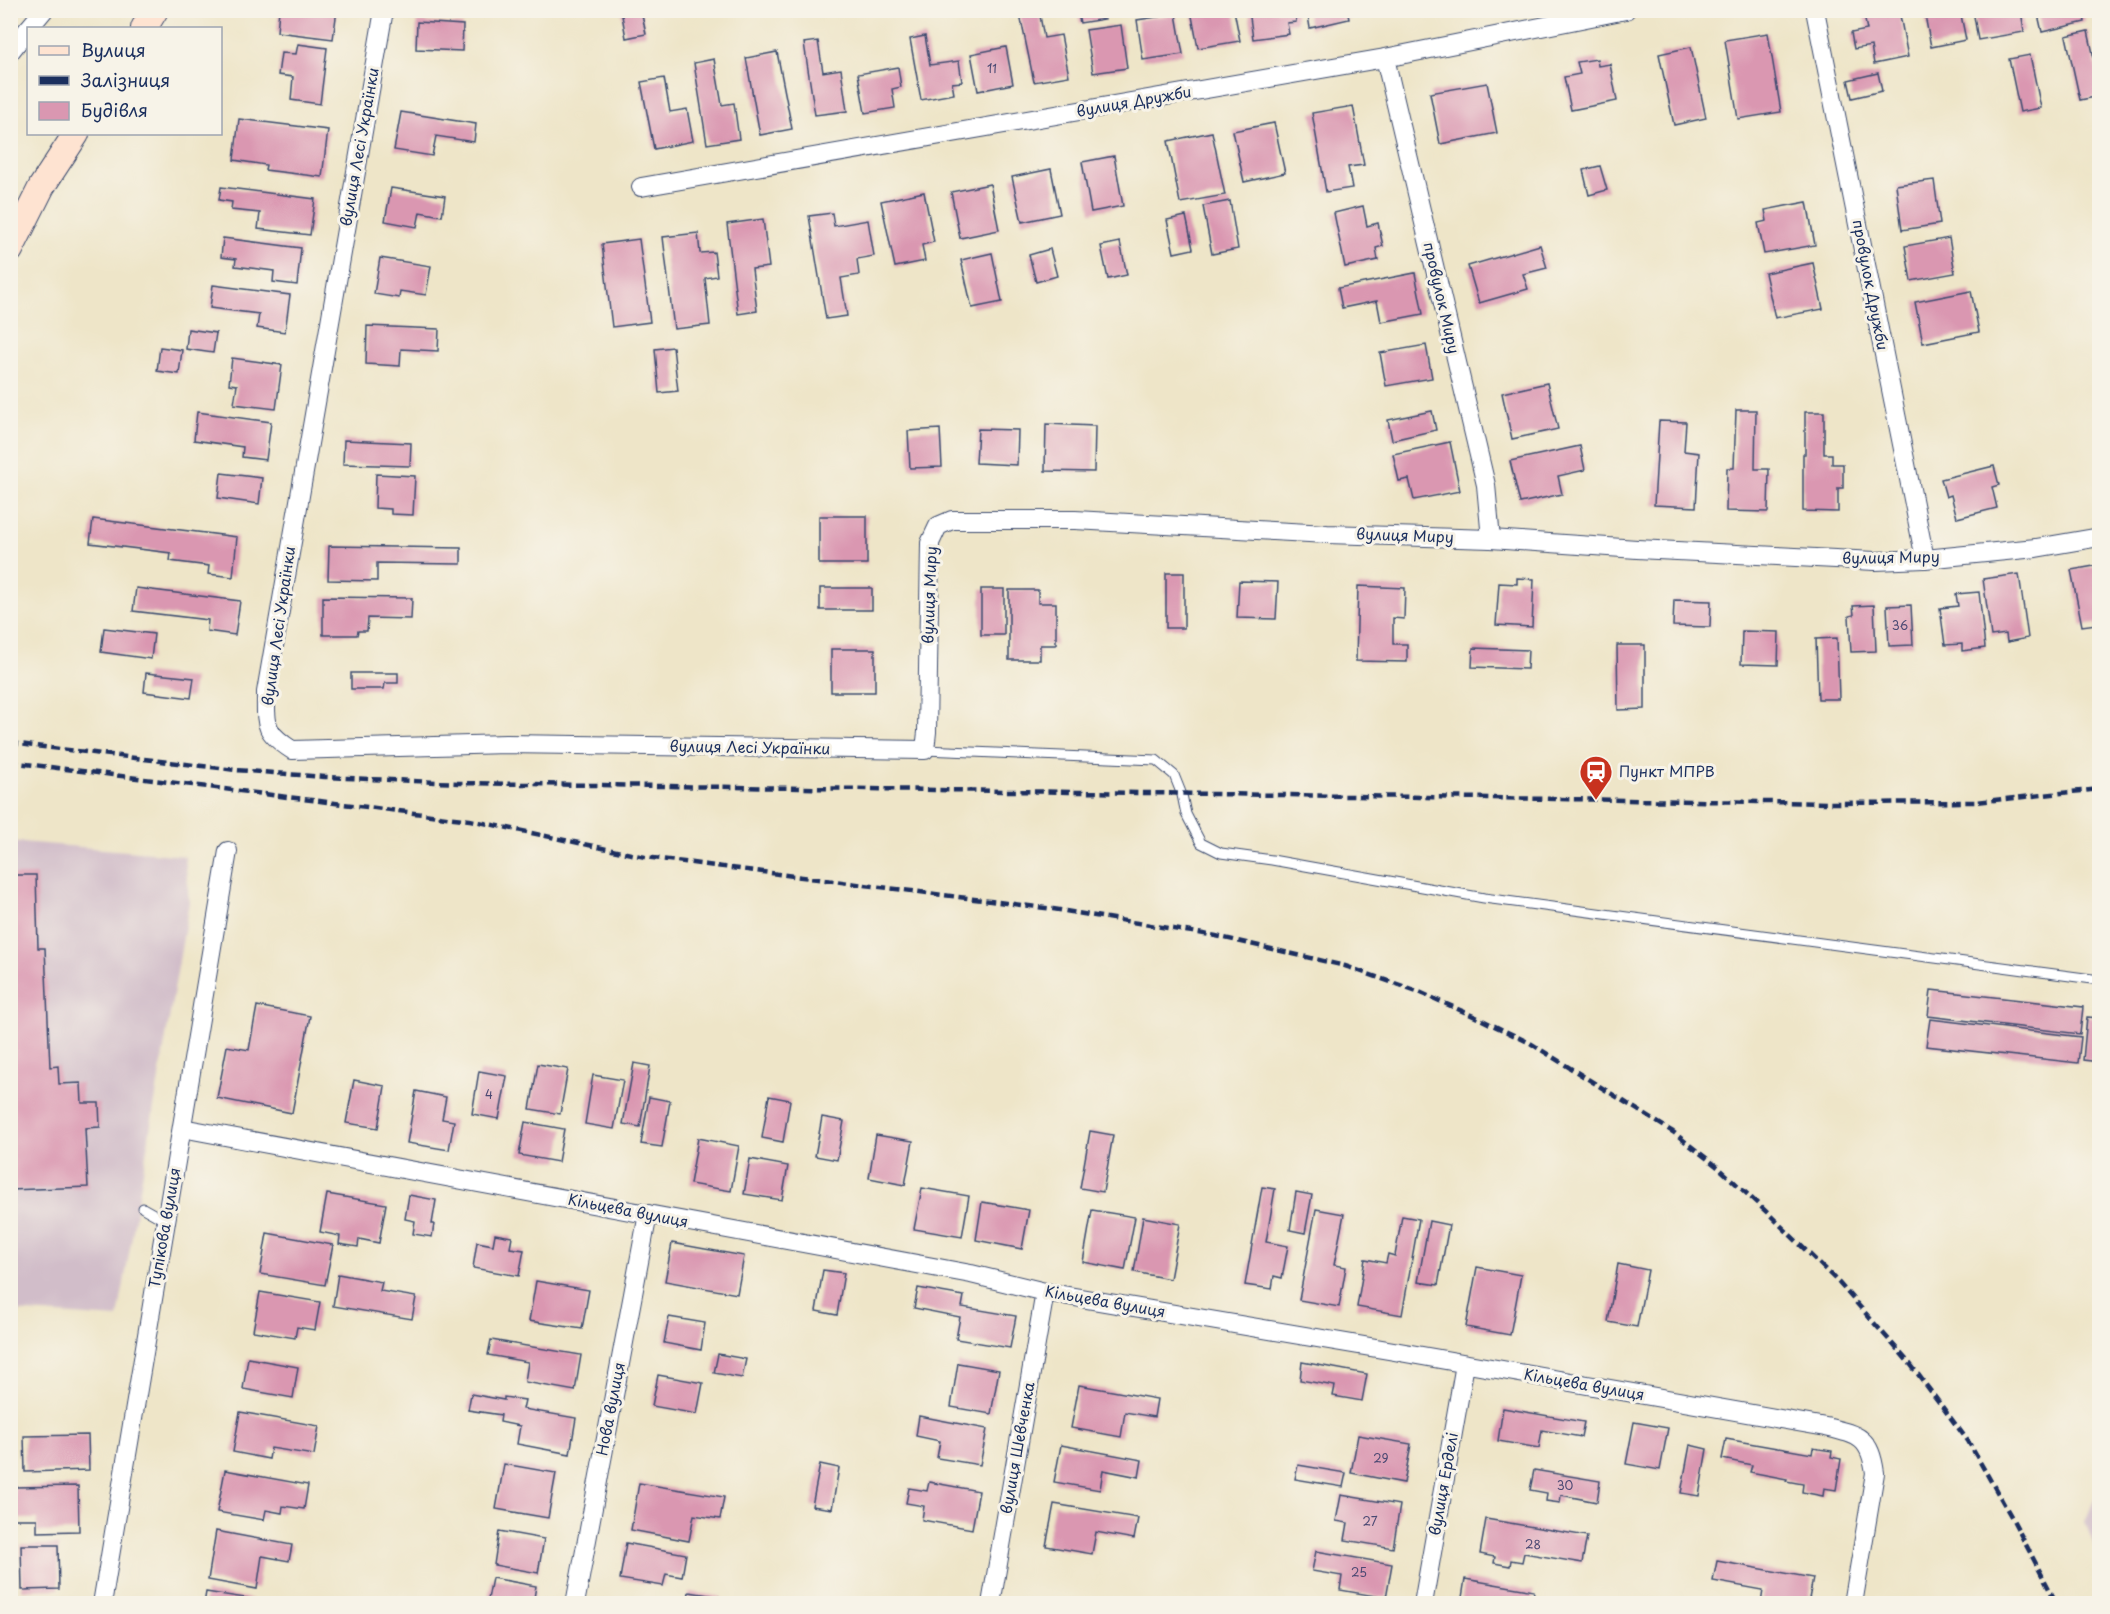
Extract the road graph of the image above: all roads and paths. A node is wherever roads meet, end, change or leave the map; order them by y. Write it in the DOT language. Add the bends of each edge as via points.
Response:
graph roads {
  1 [pos="44,10"];
  2 [pos="155,10"];
  3 [pos="384,10"];
  4 [pos="1815,10"];
  5 [pos="1616,11"];
  6 [pos="31,27"];
  7 [pos="145,27"];
  8 [pos="27,31"];
  9 [pos="10,52"];
  10 [pos="1384,58"];
  11 [pos="75,135"];
  12 [pos="641,187"];
  13 [pos="10,249"];
  14 [pos="2100,537"];
  15 [pos="1491,539"];
  16 [pos="1925,559"];
  17 [pos="925,750"];
  18 [pos="228,851"];
  19 [pos="2100,980"];
  20 [pos="182,1128"];
  21 [pos="143,1208"];
  22 [pos="648,1214"];
  23 [pos="166,1221"];
  24 [pos="1045,1292"];
  25 [pos="1465,1364"];
  26 [pos="102,1604"];
  27 [pos="574,1604"];
  28 [pos="991,1604"];
  29 [pos="1423,1604"];
  30 [pos="1853,1604"];
  1 -- 6 [label="street"];
  2 -- 7 [label="main road"];
  3 -- 17 [label="street, вулиця Лесі Українки" via="266,692 266,722 273,737 292,750 506,744"];
  4 -- 16 [label="street, провулок Дружби"];
  5 -- 10 [label="street, вулиця Дружби"];
  8 -- 9 [label="street"];
  10 -- 12 [label="street, вулиця Дружби"];
  10 -- 15 [label="street, провулок Миру" via="1486,485"];
  11 -- 13 [label="main road" via="42,186"];
  14 -- 16 [label="street, вулиця Миру"];
  15 -- 16 [label="street, вулиця Миру" via="1864,560"];
  15 -- 17 [label="street, вулиця Миру" via="1075,520 944,522 930,543"];
  17 -- 19 [label="lane" via="1156,760 1174,776 1186,814 1201,843 1221,853 1484,898"];
  18 -- 20 [label="street, Тупікова вулиця"];
  20 -- 22 [label="street, Кільцева вулиця"];
  20 -- 23 [label="street, Тупікова вулиця"];
  21 -- 23 [label="lane"];
  22 -- 24 [label="street, Кільцева вулиця" via="971,1274"];
  22 -- 27 [label="street, Нова вулиця"];
  23 -- 26 [label="street, Тупікова вулиця"];
  24 -- 25 [label="street, Кільцева вулиця"];
  24 -- 28 [label="street, вулиця Шевченка"];
  25 -- 29 [label="street, вулиця Ерделі"];
  25 -- 30 [label="street, Кільцева вулиця" via="1826,1427 1863,1438 1875,1473"];
}
